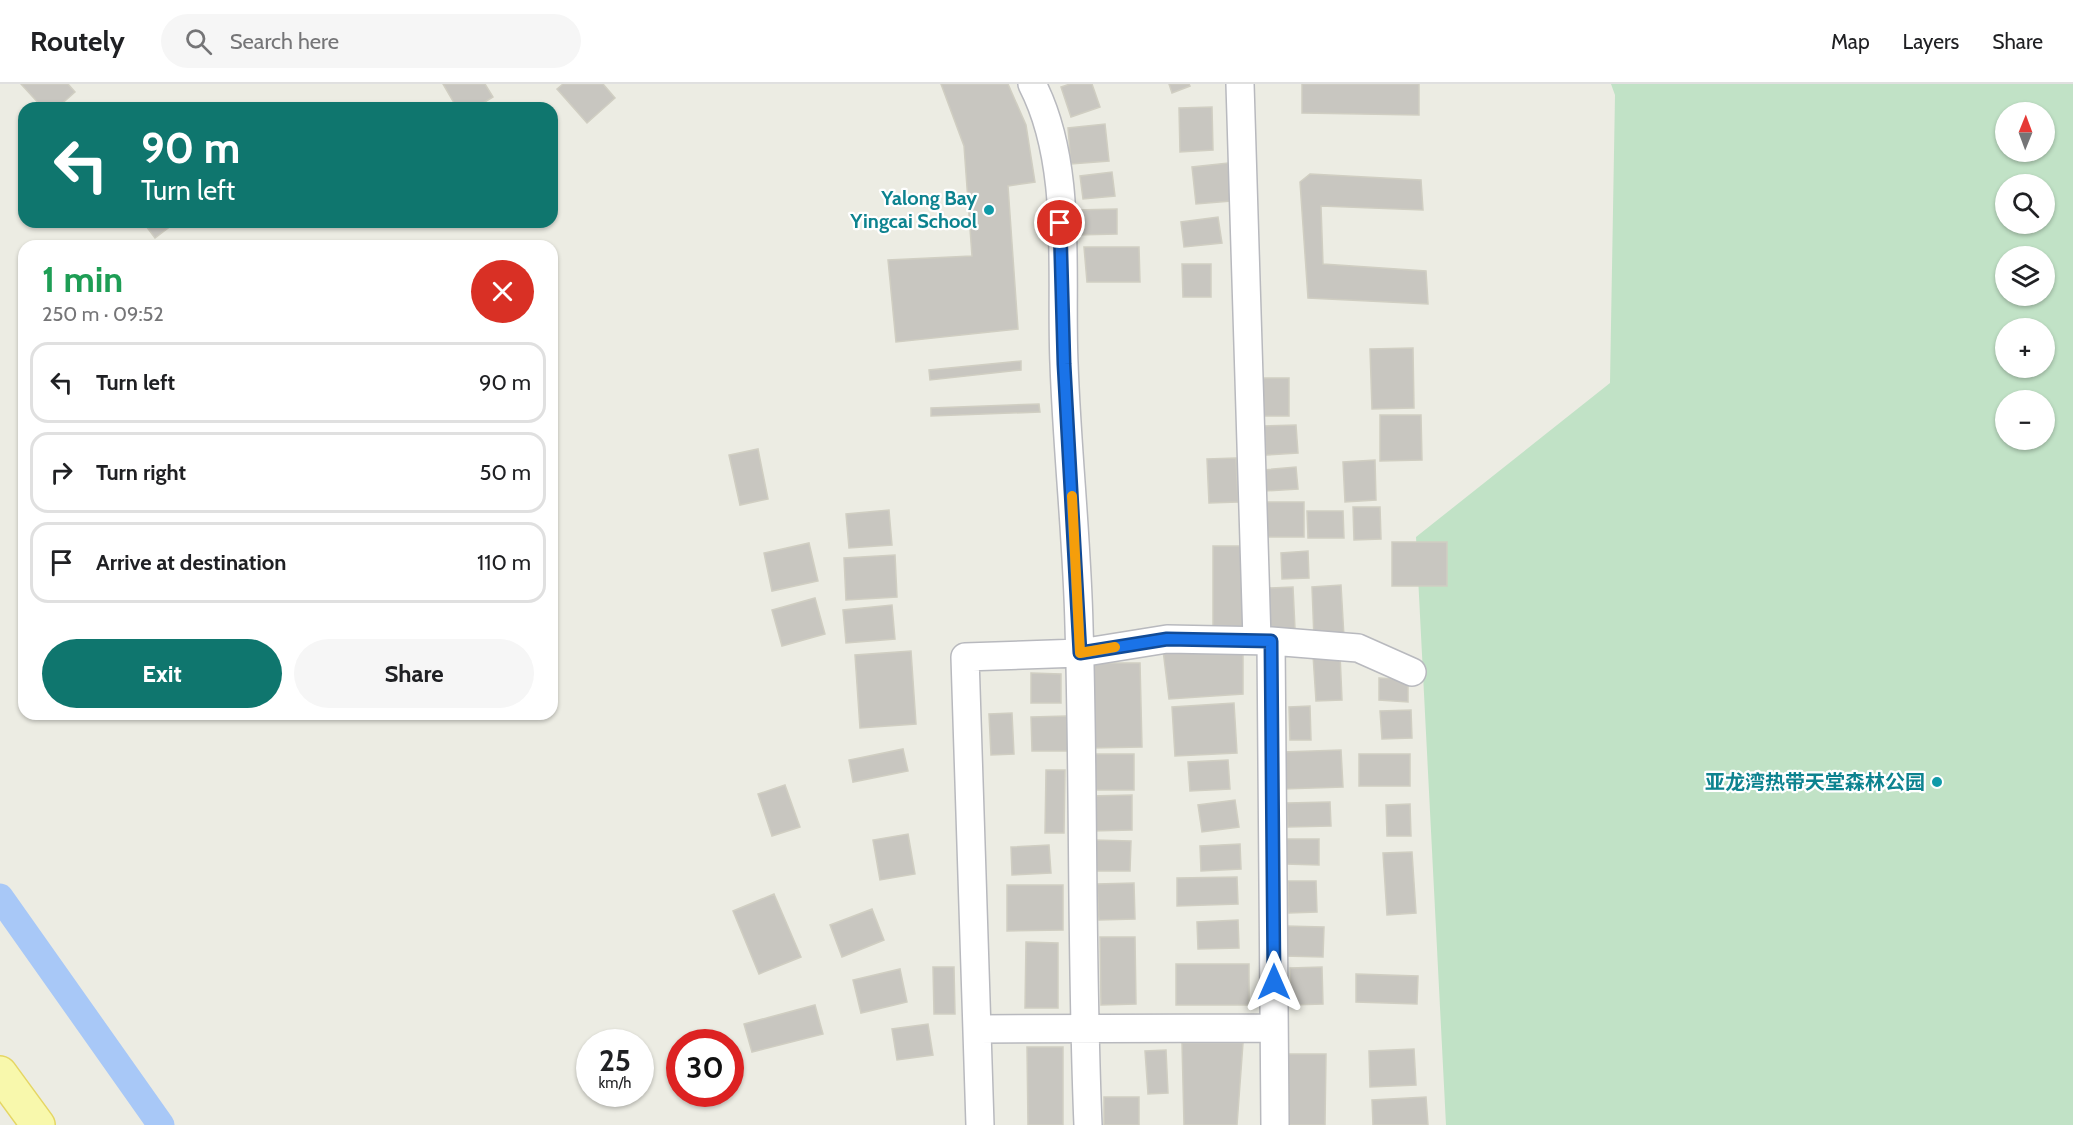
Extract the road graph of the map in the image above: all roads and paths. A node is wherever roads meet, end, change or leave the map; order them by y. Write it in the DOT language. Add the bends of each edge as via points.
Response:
graph roads {
  1 [pos="1032,84"];
  2 [pos="1240,84"];
  3 [pos="1264,641"];
  4 [pos="1080,653"];
  5 [pos="1412,672"];
  6 [pos="1274,1028"];
  7 [pos="978,1029"];
  8 [pos="1084,1029"];
  9 [pos="0,1073"];
  10 [pos="38,1125"];
  11 [pos="981,1125"];
  12 [pos="1088,1125"];
  13 [pos="1275,1125"];
  1 -- 4 [label="street" via="1043,105 1059,176 1064,364"];
  2 -- 3 [label="street"];
  3 -- 4 [label="street" via="1167,639"];
  3 -- 5 [label="street" via="1358,648"];
  3 -- 6 [label="street"];
  4 -- 7 [label="street" via="965,657"];
  4 -- 8 [label="street"];
  6 -- 8 [label="street"];
  6 -- 13 [label="street"];
  7 -- 8 [label="street"];
  7 -- 11 [label="street"];
  8 -- 12 [label="street"];
  9 -- 10 [label="main road"];
}
